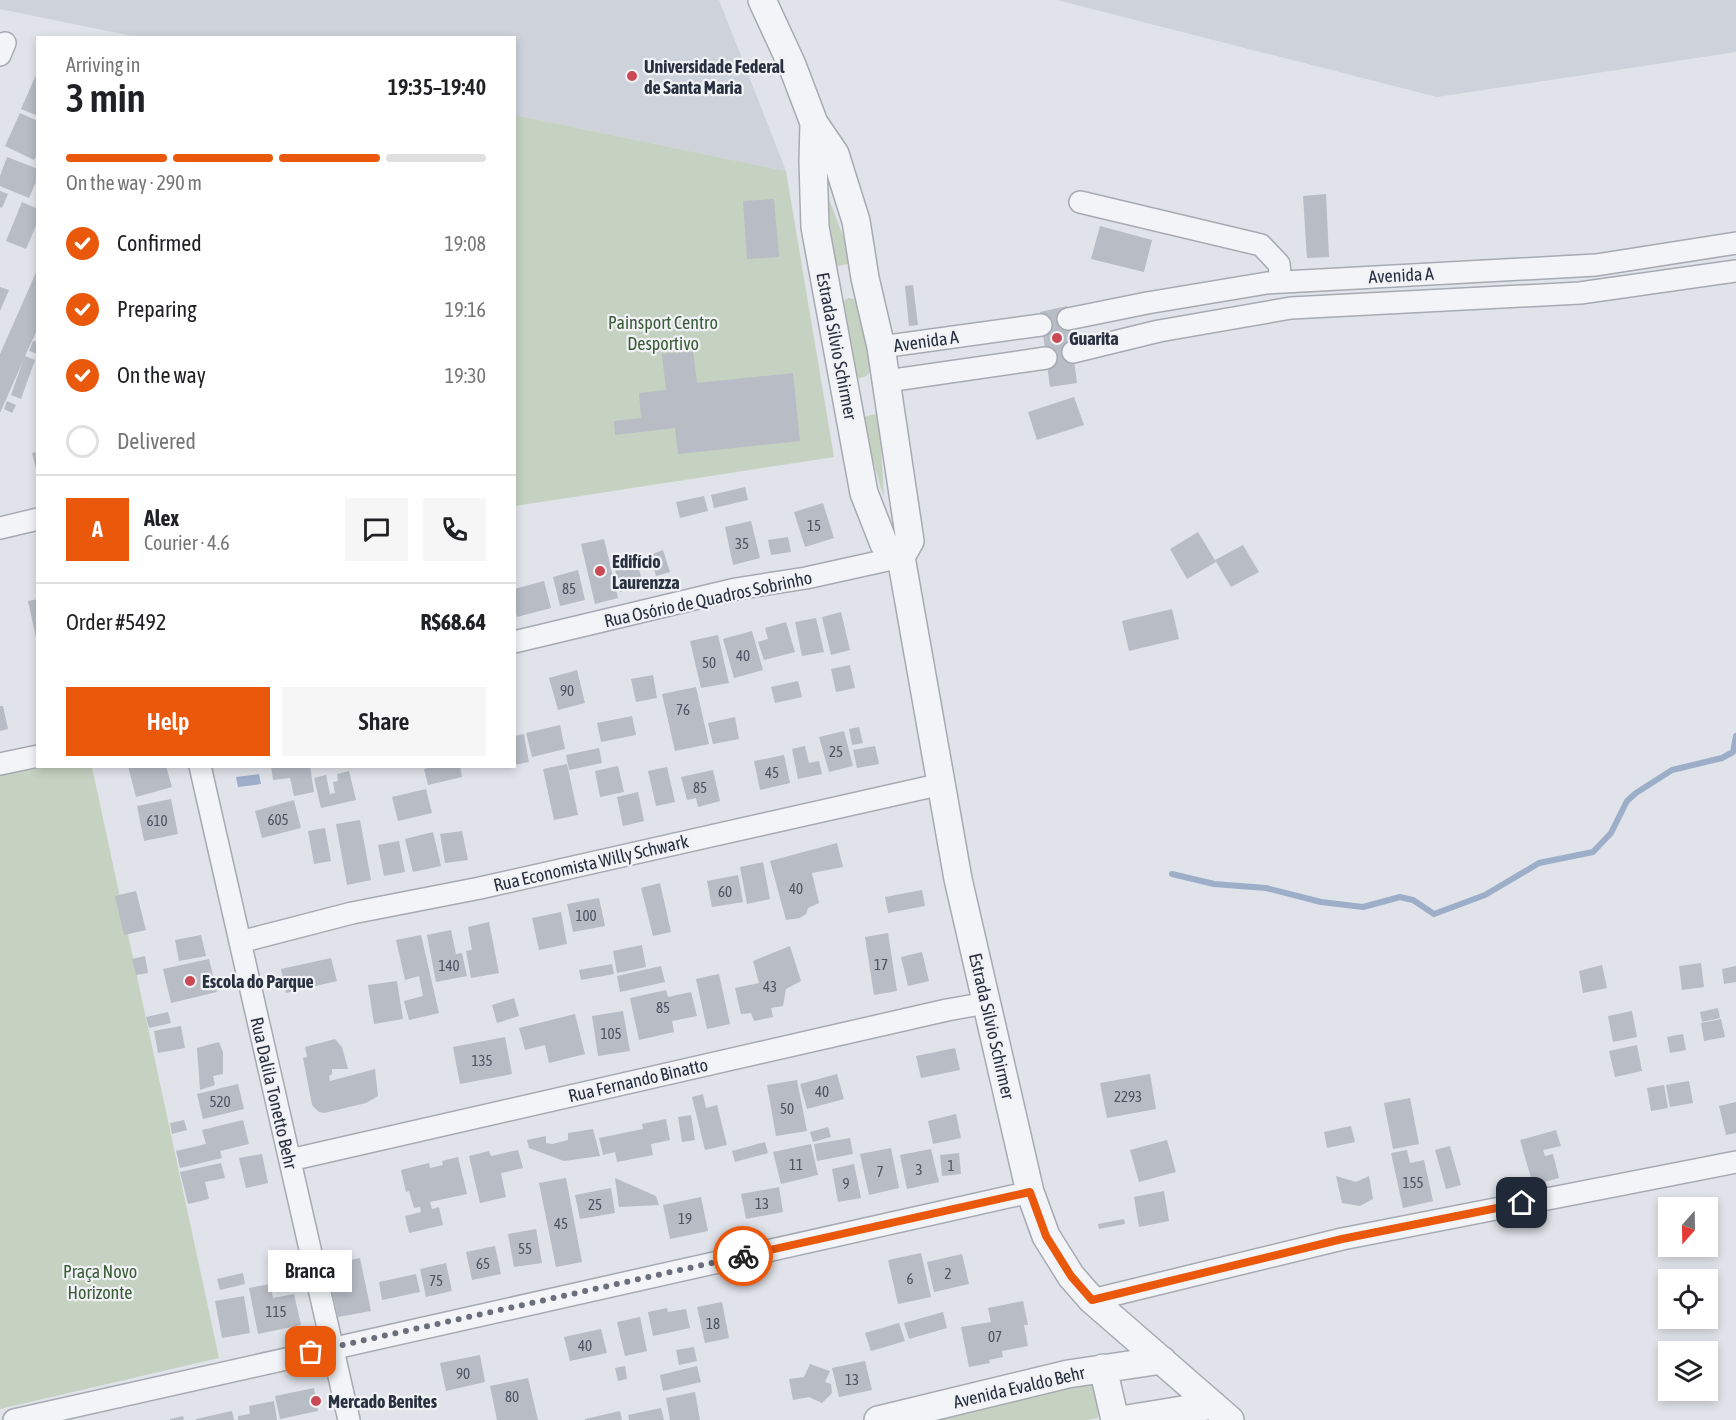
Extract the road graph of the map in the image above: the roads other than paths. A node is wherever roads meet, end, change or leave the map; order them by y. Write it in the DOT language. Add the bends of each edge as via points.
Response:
graph roads {
  1 [pos="762,0"];
  2 [pos="814,123"];
  3 [pos="1080,202"];
  4 [pos="1736,243"];
  5 [pos="1736,271"];
  6 [pos="865,278"];
  7 [pos="824,282"];
  8 [pos="1281,282"];
  9 [pos="1093,314"];
  10 [pos="1068,319"];
  11 [pos="1041,325"];
  12 [pos="994,331"];
  13 [pos="1099,346"];
  14 [pos="881,347"];
  15 [pos="1073,352"];
  16 [pos="1046,358"];
  17 [pos="999,365"];
  18 [pos="887,381"];
  19 [pos="845,388"];
  20 [pos="36,519"];
  21 [pos="0,528"];
  22 [pos="901,557"];
  23 [pos="516,642"];
  24 [pos="36,756"];
  25 [pos="0,764"];
  26 [pos="200,768"];
  27 [pos="942,784"];
  28 [pos="240,942"];
  29 [pos="986,1003"];
  30 [pos="290,1160"];
  31 [pos="1736,1162"];
  32 [pos="1030,1192"];
  33 [pos="1092,1300"];
  34 [pos="332,1347"];
  35 [pos="1162,1360"];
  36 [pos="1103,1368"];
  37 [pos="1221,1413"];
  38 [pos="14,1420"];
  39 [pos="349,1420"];
  40 [pos="878,1420"];
  41 [pos="1115,1420"];
  42 [pos="1121,1420"];
  1 -- 2 [label="street, Estrada Silvio Schirmer"];
  2 -- 6 [label="street, Estrada Silvio Schirmer" via="835,154 856,221"];
  2 -- 7 [label="street, Estrada Silvio Schirmer" via="815,227"];
  3 -- 8 [label="street" via="1261,245 1280,264"];
  4 -- 8 [label="street, Avenida A" via="1596,265"];
  5 -- 13 [label="street, Avenida A" via="1581,293 1291,308 1159,331"];
  6 -- 7 [label="street" via="850,276"];
  6 -- 14 [label="street, Estrada Silvio Schirmer"];
  7 -- 19 [label="street, Estrada Silvio Schirmer"];
  8 -- 9 [label="street, Avenida A"];
  9 -- 10 [label="street, Avenida A"];
  9 -- 13 [label="street"];
  11 -- 12 [label="street, Avenida A"];
  12 -- 14 [label="street, Avenida A"];
  12 -- 17 [label="street"];
  13 -- 15 [label="street, Avenida A"];
  14 -- 18 [label="street, Estrada Silvio Schirmer"];
  16 -- 17 [label="street, Avenida A"];
  17 -- 18 [label="street, Avenida A"];
  18 -- 19 [label="street"];
  18 -- 22 [label="street, Estrada Silvio Schirmer" via="910,541"];
  19 -- 22 [label="street, Estrada Silvio Schirmer" via="864,493 884,544"];
  20 -- 21 [label="street"];
  22 -- 23 [label="street, Rua Osório de Quadros Sobrinho" via="736,590"];
  22 -- 27 [label="street, Estrada Silvio Schirmer"];
  24 -- 25 [label="street"];
  26 -- 28 [label="street, Rua Dalila Tonetto Behr"];
  27 -- 28 [label="street, Rua Economista Willy Schwark" via="352,913"];
  27 -- 29 [label="street, Estrada Silvio Schirmer" via="958,879"];
  28 -- 30 [label="street, Rua Dalila Tonetto Behr"];
  29 -- 30 [label="street, Rua Fernando Binatto"];
  29 -- 32 [label="street, Estrada Silvio Schirmer"];
  30 -- 34 [label="street, Rua Dalila Tonetto Behr"];
  31 -- 33 [label="street" via="1342,1239"];
  32 -- 33 [label="street, Estrada Silvio Schirmer" via="1046,1236 1071,1276"];
  32 -- 34 [label="street"];
  33 -- 35 [label="street, Estrada Silvio Schirmer"];
  34 -- 38 [label="street"];
  34 -- 39 [label="street, Rua Dalila Tonetto Behr"];
  35 -- 36 [label="street, Avenida Evaldo Behr"];
  35 -- 37 [label="street, Estrada Silvio Schirmer"];
  36 -- 40 [label="street, Avenida Evaldo Behr"];
  36 -- 41 [label="street"];
  37 -- 42 [label="street"];
}
